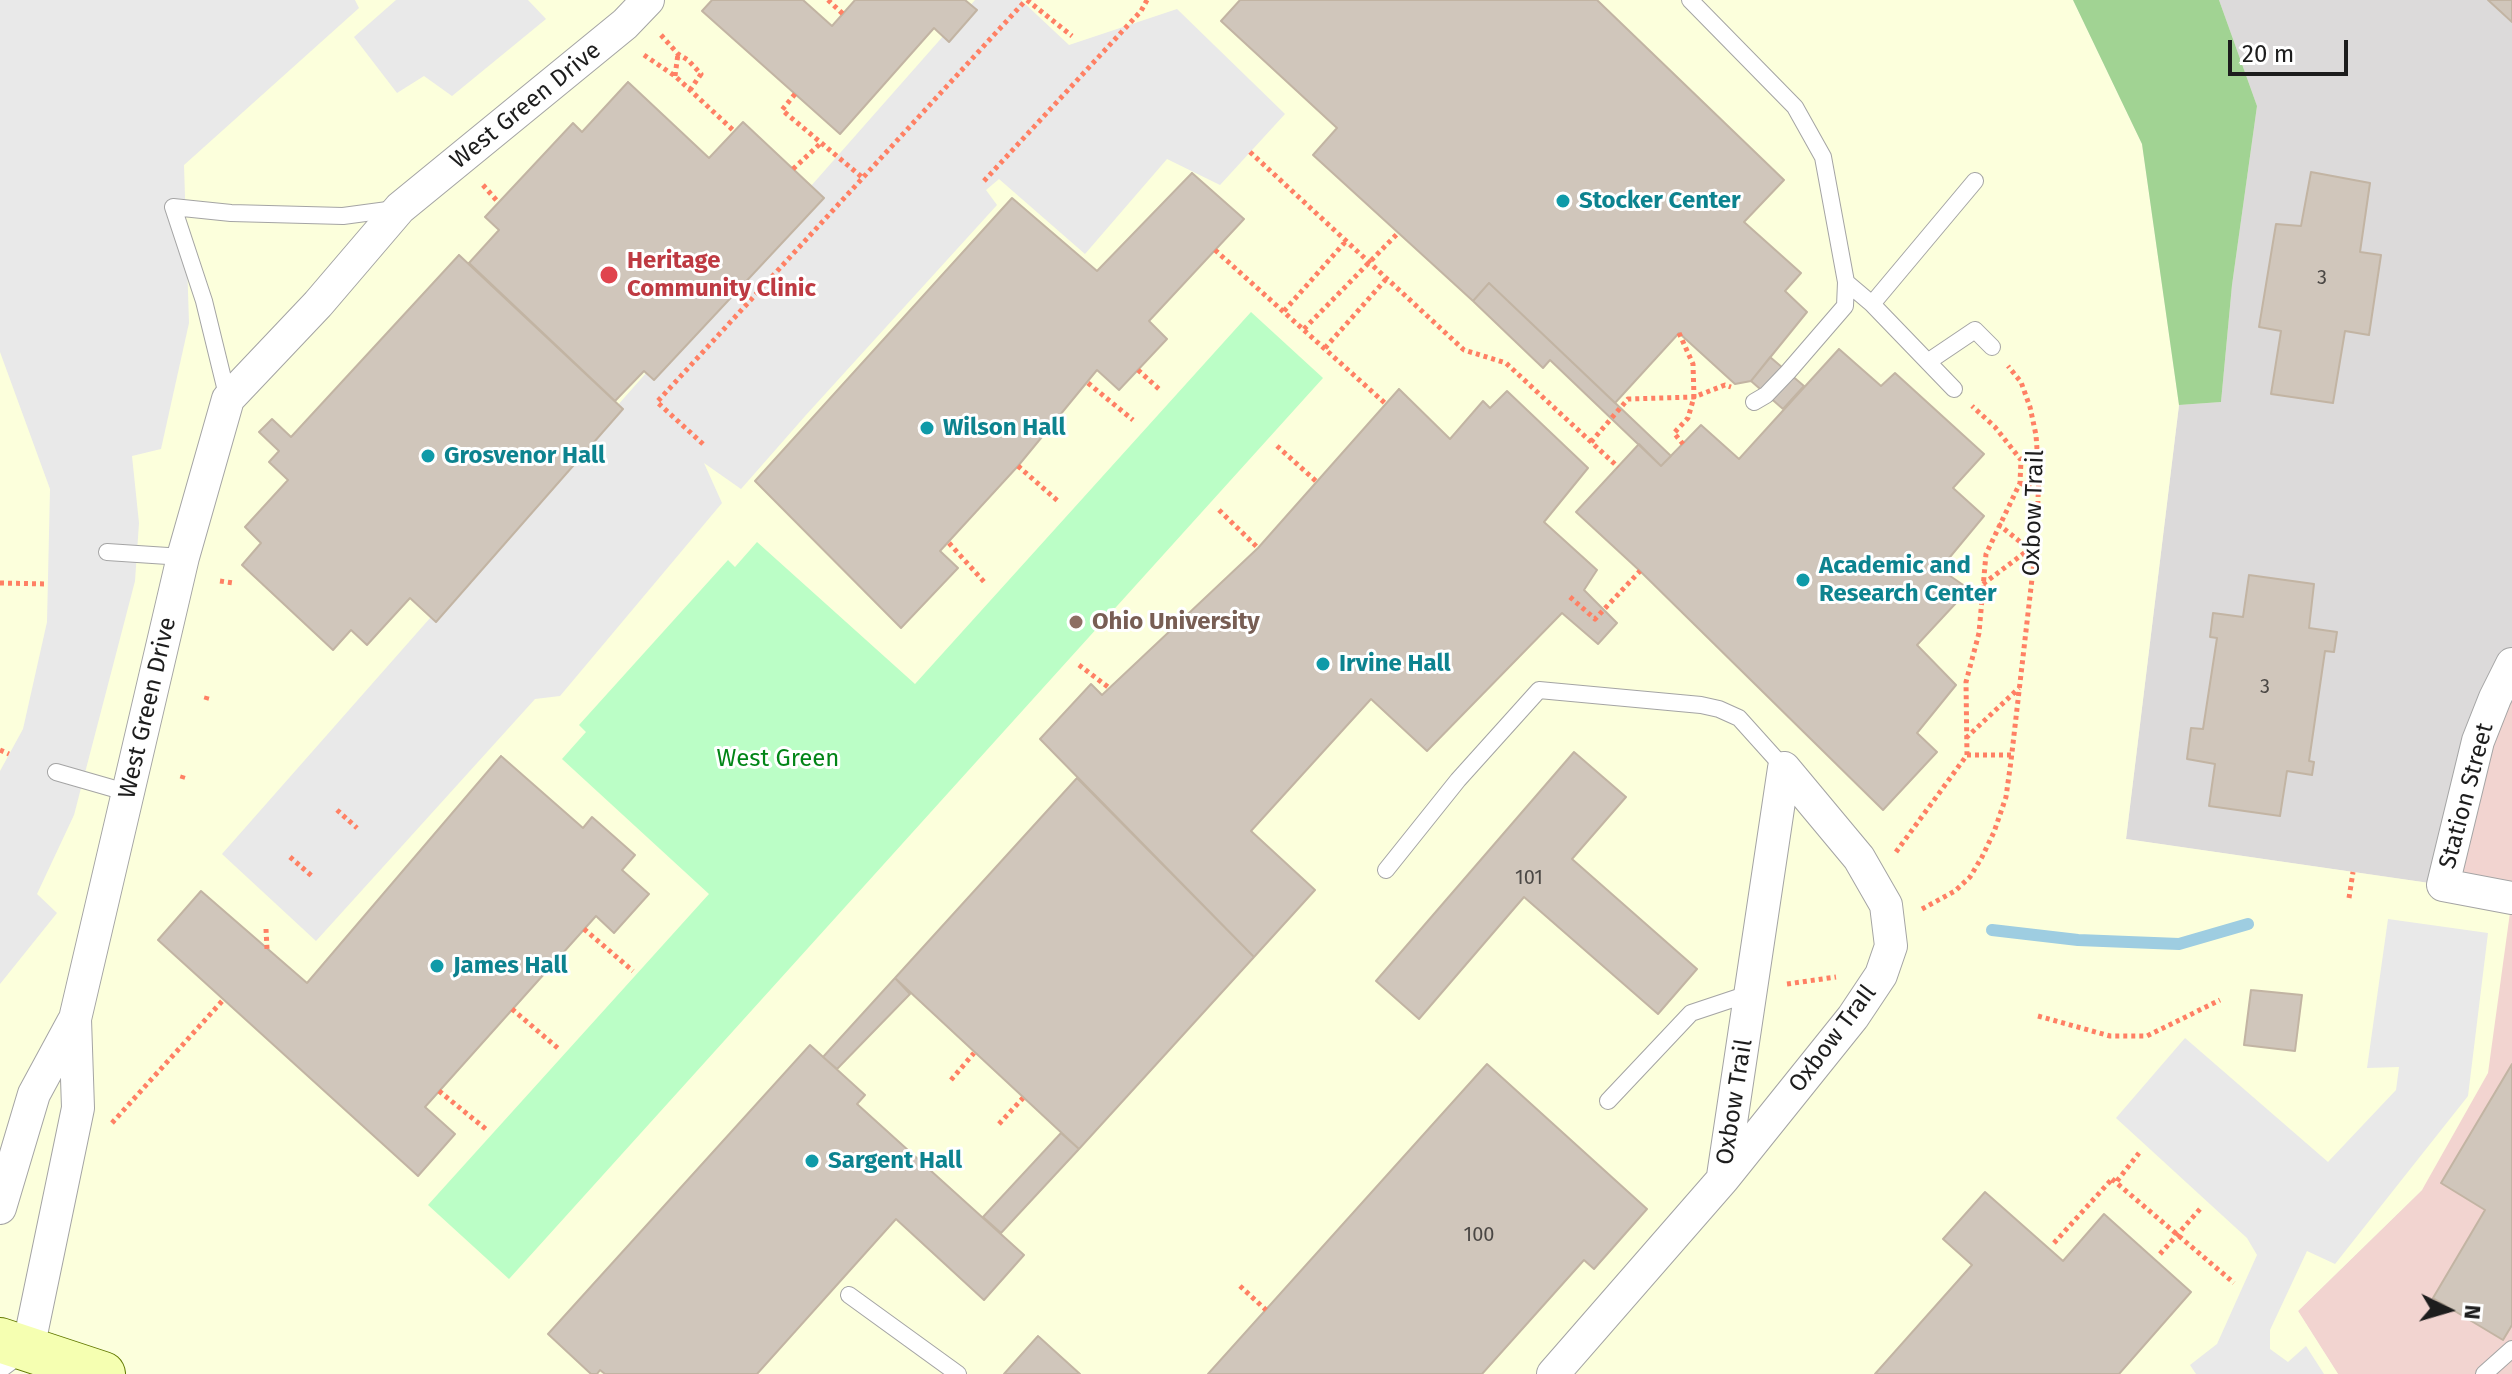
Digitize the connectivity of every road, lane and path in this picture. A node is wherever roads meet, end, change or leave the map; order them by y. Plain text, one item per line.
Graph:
1 (648, 0) edge
2 (1027, 0) edge
3 (1147, 0) edge
4 (1690, 0) edge
5 (830, 1) edge
6 (843, 14) dead end
7 (658, 32) dead end
8 (1072, 36) dead end
9 (640, 52) dead end
10 (678, 54) junction
11 (675, 76) junction
12 (690, 90) junction
13 (795, 94) dead end
14 (734, 131) dead end
15 (821, 143) junction
16 (1250, 152) dead end
17 (793, 169) dead end
18 (863, 178) junction
19 (984, 181) dead end
20 (1975, 181) dead end
21 (482, 184) dead end
22 (498, 202) dead end
23 (400, 208) junction
24 (1398, 233) dead end
25 (1346, 241) junction
26 (1215, 250) dead end
27 (1387, 278) junction
28 (1846, 282) junction
29 (1872, 304) junction
30 (1284, 311) junction
31 (1304, 329) junction
32 (1679, 333) dead end
33 (1992, 347) joint
34 (1325, 348) junction
35 (1929, 361) junction
36 (1138, 370) dead end
37 (1088, 383) dead end
38 (1159, 389) dead end
39 (1954, 389) joint
40 (1694, 397) junction
41 (228, 399) junction
42 (1754, 402) dead end
43 (1387, 405) dead end
44 (1133, 420) dead end
45 (1591, 442) junction
46 (703, 444) dead end
47 (1683, 444) dead end
48 (1277, 446) dead end
49 (1018, 466) dead end
50 (1618, 467) dead end
51 (1317, 482) dead end
52 (2020, 483) junction
53 (2038, 491) junction
54 (1059, 502) dead end
55 (1219, 510) dead end
56 (1998, 524) junction
57 (949, 543) dead end
58 (2036, 544) junction
59 (1258, 548) dead end
60 (2029, 549) junction
61 (107, 552) dead end
62 (183, 557) junction
63 (1640, 571) dead end
64 (220, 581) dead end
65 (0, 583) edge
66 (233, 583) dead end
67 (48, 584) dead end
68 (986, 584) dead end
69 (1983, 584) junction
70 (1570, 597) dead end
71 (2512, 664) edge
72 (1079, 665) dead end
73 (1108, 687) dead end
74 (2020, 687) junction
75 (1966, 738) junction
76 (0, 750) edge
77 (9, 754) dead end
78 (1967, 755) junction
79 (2012, 755) junction
80 (1784, 768) junction
81 (56, 772) dead end
82 (129, 793) junction
83 (337, 810) dead end
84 (357, 828) dead end
85 (1895, 853) dead end
86 (290, 857) dead end
87 (1386, 870) dead end
88 (2353, 872) dead end
89 (313, 877) dead end
90 (2349, 898) dead end
91 (2512, 898) edge
92 (1890, 925) junction
93 (266, 929) dead end
94 (584, 929) dead end
95 (267, 949) dead end
96 (633, 971) dead end
97 (1881, 975) junction
98 (1751, 993) junction
99 (224, 999) dead end
100 (2220, 1000) dead end
101 (512, 1009) dead end
102 (2038, 1016) dead end
103 (75, 1019) junction
104 (560, 1050) dead end
105 (974, 1053) dead end
106 (951, 1080) dead end
107 (439, 1091) dead end
108 (1023, 1098) dead end
109 (1608, 1101) dead end
110 (999, 1124) dead end
111 (111, 1125) dead end
112 (487, 1130) dead end
113 (2139, 1153) dead end
114 (1723, 1179) junction
115 (2117, 1181) junction
116 (0, 1208) edge
117 (2201, 1208) dead end
118 (2177, 1234) junction
119 (2054, 1243) dead end
120 (2160, 1254) dead end
121 (2234, 1283) dead end
122 (1240, 1286) dead end
123 (849, 1295) dead end
124 (1266, 1310) dead end
125 (2512, 1349) edge
126 (9, 1353) edge
127 (103, 1374) edge
128 (958, 1374) edge
129 (1553, 1374) edge
130 (2484, 1374) edge

1 - 23 street, West Green Drive
2 - 8 path
2 - 18 path
3 - 19 path
4 - 28 lane
5 - 6 path
7 - 10 path
9 - 11 path
10 - 11 path
10 - 12 path
11 - 12 path
12 - 14 path
13 - 15 path
15 - 17 path
15 - 18 path
16 - 25 path
18 - 46 path
20 - 29 lane
21 - 22 path
23 - 41 street, West Green Drive
23 - 41 lane, West Green Drive
24 - 31 path, bridge
25 - 27 path
25 - 30 path
26 - 30 path
27 - 34 path
27 - 45 path
28 - 29 lane
28 - 42 lane
29 - 35 lane
30 - 31 path
31 - 34 path
32 - 40 path
33 - 35 lane
33 - 53 path, Oxbow Trail
34 - 43 path
35 - 39 lane
36 - 38 path
37 - 44 path
39 - 52 path
40 - 45 path
40 - 47 path
41 - 62 street, West Green Drive
45 - 50 path
48 - 51 path
49 - 54 path
52 - 53 path
52 - 56 path
53 - 58 path, Oxbow Trail
55 - 59 path
56 - 60 path
56 - 69 path
57 - 68 path
58 - 60 path
58 - 74 path, Oxbow Trail
60 - 69 path
61 - 62 lane
62 - 82 street, West Green Drive
63 - 70 path
64 - 66 path
65 - 67 path
69 - 75 path
71 - 91 street, Station Street
72 - 73 path
74 - 75 path
74 - 79 path, Oxbow Trail
75 - 78 path
76 - 77 path
78 - 79 path
78 - 85 path
79 - 92 path, Oxbow Trail
80 - 87 lane
80 - 92 street, Oxbow TraIl
80 - 98 street, Oxbow Trail
81 - 82 lane
82 - 103 street, West Green Drive
83 - 84 path
86 - 89 path
88 - 90 path
92 - 97 street, Oxbow TraIl
93 - 95 path
94 - 96 path
97 - 98 path
97 - 114 street, Oxbow TraIl
98 - 109 lane
98 - 114 street, Oxbow Trail
99 - 111 path
100 - 102 path
101 - 104 path
103 - 116 street, West Green Drive
103 - 126 street, West Green Drive
105 - 106 path
107 - 112 path
108 - 110 path
113 - 115 path
114 - 129 street, Oxbow Trail
115 - 118 path
115 - 119 path
117 - 118 path
118 - 120 path
118 - 121 path
122 - 124 path
123 - 128 lane
125 - 130 lane
126 - 127 main road

